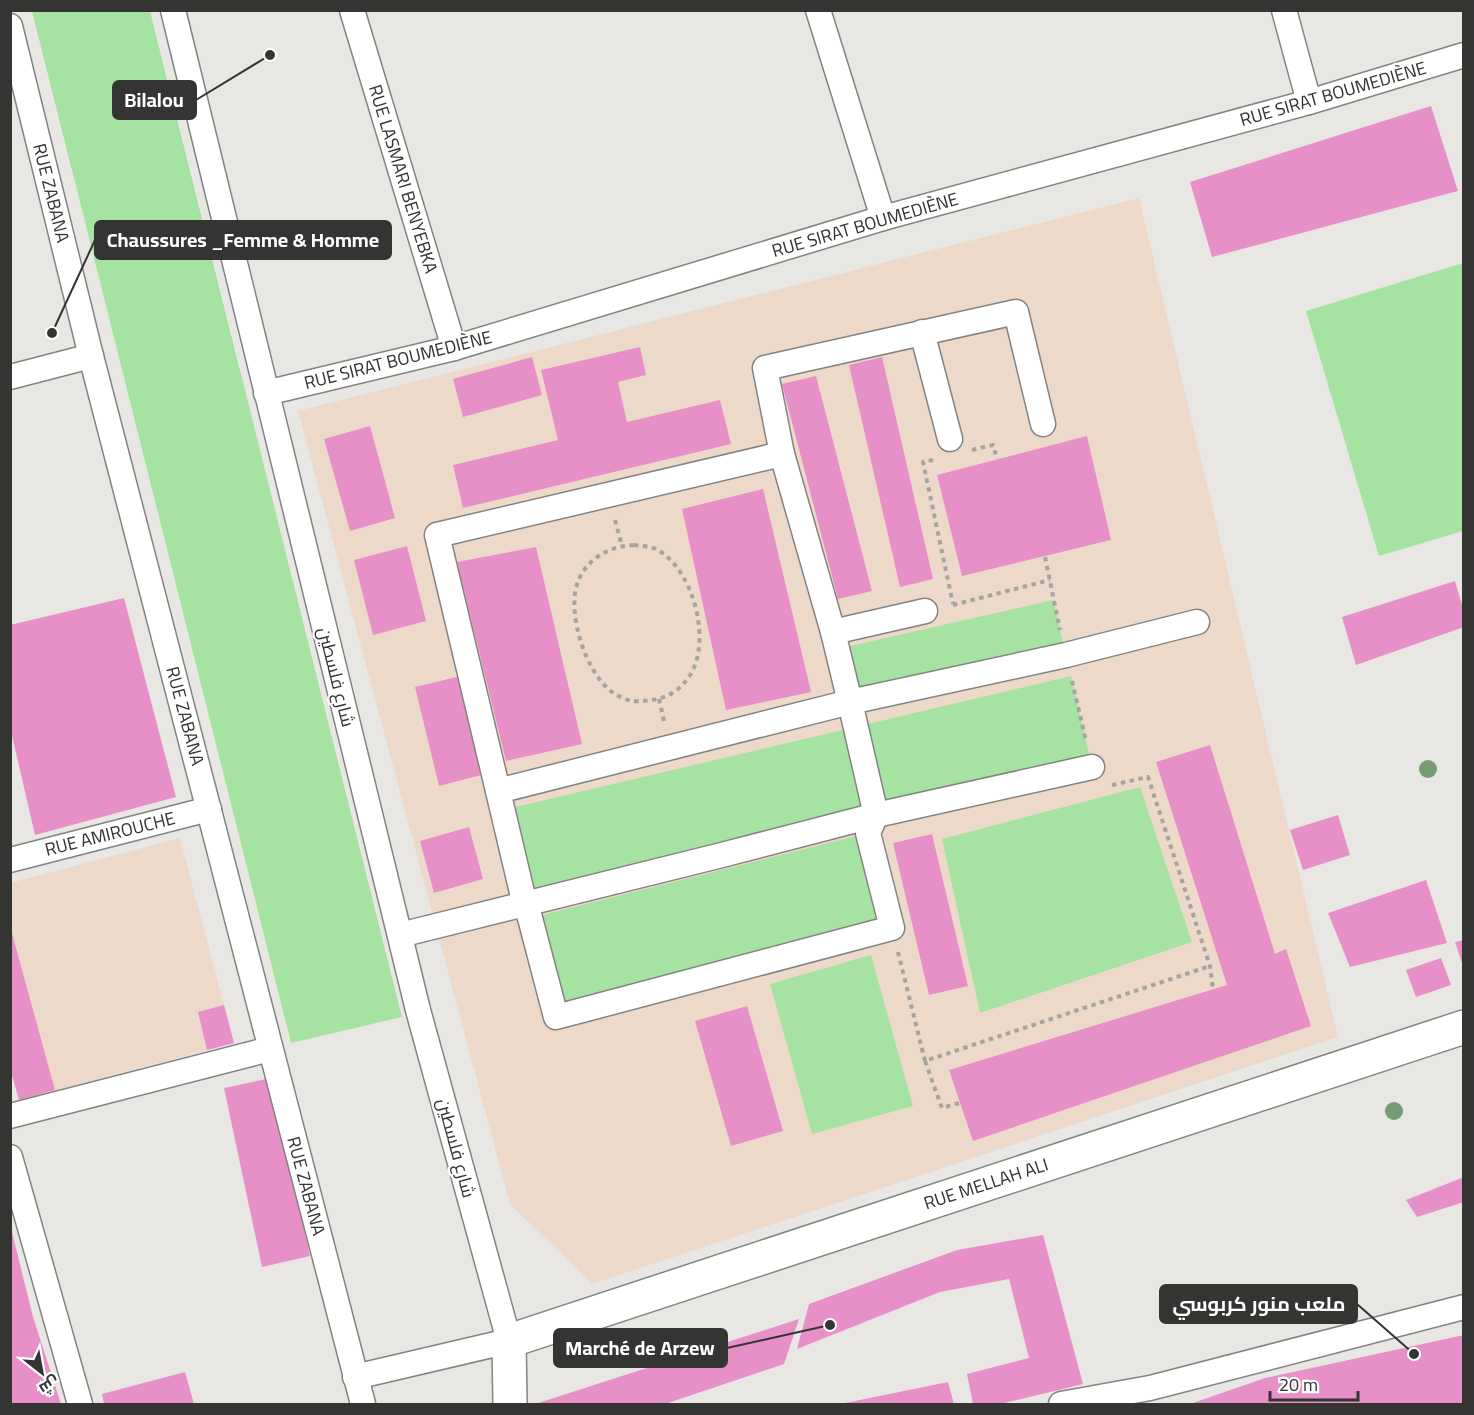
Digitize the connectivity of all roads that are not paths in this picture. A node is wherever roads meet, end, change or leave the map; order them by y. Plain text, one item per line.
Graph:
1 (173, 10) edge
2 (352, 10) edge
3 (818, 10) edge
4 (1284, 10) edge
5 (10, 26) edge
6 (1464, 55) edge
7 (1309, 102) junction
8 (883, 219) junction
9 (922, 332) junction
10 (454, 348) junction
11 (91, 356) junction
12 (10, 376) edge
13 (266, 393) junction
14 (1043, 424) dead end
15 (960, 445) road end
16 (782, 454) junction
17 (925, 611) road end
18 (1197, 622) dead end
19 (832, 632) junction
20 (850, 702) junction
21 (1092, 767) road end
22 (498, 791) junction
23 (209, 809) junction
24 (876, 815) junction
25 (10, 860) edge
26 (525, 906) junction
27 (400, 935) junction
28 (1464, 1027) edge
29 (270, 1049) junction
30 (10, 1116) edge
31 (10, 1157) edge
32 (1464, 1306) edge
33 (509, 1341) junction
34 (355, 1377) junction
35 (1151, 1396) edge
36 (80, 1404) edge
37 (363, 1404) edge
38 (510, 1404) edge
39 (1061, 1404) edge

1 - 13 street, شارع فلسطين
2 - 10 street, RUE LASMARI BENYEBKA
3 - 8 street
4 - 7 street
5 - 11 street, RUE ZABANA
6 - 7 street, RUE SIRAT BOUMEDIÈNE
7 - 8 street, RUE SIRAT BOUMEDIÈNE
8 - 10 street, RUE SIRAT BOUMEDIÈNE
9 - 14 street
9 - 15 street
9 - 16 street
10 - 13 street, RUE SIRAT BOUMEDIÈNE
11 - 12 street
11 - 23 street, RUE ZABANA
13 - 27 street, شارع فلسطين
16 - 19 street
16 - 22 street
17 - 19 street
18 - 20 street
19 - 20 street
20 - 22 street
20 - 24 street
21 - 24 street
22 - 26 street
23 - 25 street, RUE AMIROUCHE
23 - 29 street, RUE ZABANA
24 - 26 street
24 - 26 street
26 - 27 street
27 - 33 street, شارع فلسطين
28 - 33 main road, RUE MELLAH ALI
29 - 30 street
29 - 34 street, RUE ZABANA
31 - 36 street
32 - 35 street
33 - 34 street
33 - 38 main road
34 - 37 street, RUE ZABANA
35 - 39 street

